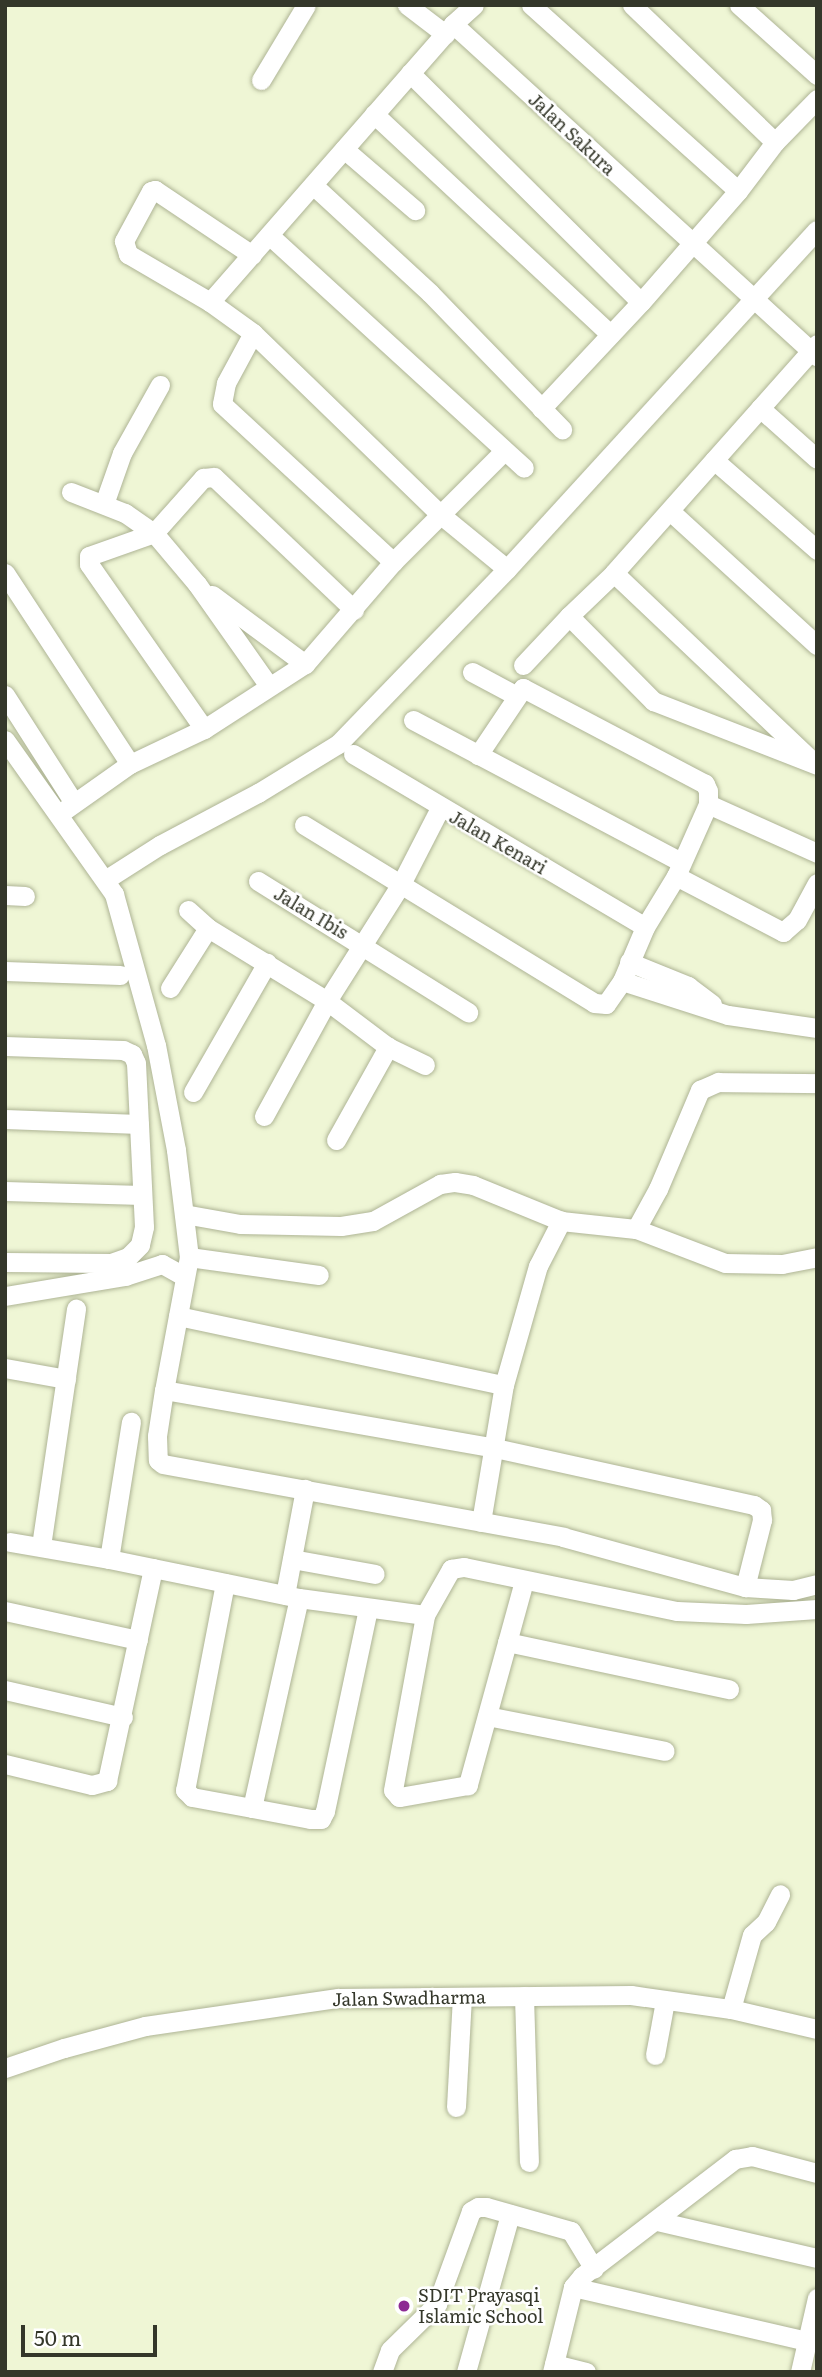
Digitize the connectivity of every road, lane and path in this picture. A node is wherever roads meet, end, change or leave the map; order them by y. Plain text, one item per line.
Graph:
1 (306, 5) edge
2 (407, 5) edge
3 (474, 5) edge
4 (531, 5) edge
5 (632, 5) edge
6 (739, 5) edge
7 (449, 29) junction
8 (410, 73) junction
9 (817, 75) edge
10 (261, 80) dead end
11 (817, 99) edge
12 (374, 114) junction
13 (775, 142) junction
14 (344, 149) junction
15 (313, 185) junction
16 (738, 191) junction
17 (415, 210) dead end
18 (817, 230) edge
19 (269, 235) junction
20 (692, 244) junction
21 (252, 255) junction
22 (752, 300) junction
23 (210, 302) junction
24 (641, 302) junction
25 (253, 334) junction
26 (610, 334) junction
27 (815, 350) edge
28 (160, 385) dead end
29 (760, 408) junction
30 (541, 409) junction
31 (562, 429) dead end
32 (505, 450) junction
33 (817, 459) edge
34 (714, 460) junction
35 (524, 468) dead end
36 (71, 492) dead end
37 (104, 504) junction
38 (670, 511) junction
39 (441, 515) junction
40 (153, 533) junction
41 (817, 550) edge
42 (393, 562) junction
43 (507, 569) junction
44 (5, 573) edge
45 (614, 573) junction
46 (197, 583) junction
47 (354, 610) junction
48 (569, 616) junction
49 (817, 645) edge
50 (305, 664) junction
51 (523, 665) dead end
52 (472, 672) dead end
53 (268, 686) junction
54 (5, 695) edge
55 (515, 695) junction
56 (413, 720) dead end
57 (204, 729) junction
58 (5, 740) edge
59 (353, 754) dead end
60 (478, 755) junction
61 (130, 764) junction
62 (708, 804) junction
63 (66, 808) junction
64 (440, 808) junction
65 (304, 825) dead end
66 (817, 853) edge
67 (679, 869) junction
68 (105, 880) junction
69 (258, 881) dead end
70 (817, 883) edge
71 (401, 884) junction
72 (188, 910) dead end
73 (645, 927) junction
74 (208, 928) junction
75 (363, 945) junction
76 (629, 962) junction
77 (267, 963) junction
78 (5, 971) edge
79 (120, 975) dead end
80 (622, 981) junction
81 (170, 988) dead end
82 (327, 1001) junction
83 (468, 1012) dead end
84 (728, 1015) junction
85 (817, 1028) edge
86 (5, 1046) edge
87 (388, 1047) junction
88 (425, 1065) dead end
89 (817, 1083) edge
90 (193, 1092) dead end
91 (264, 1116) dead end
92 (5, 1119) edge
93 (139, 1124) junction
94 (336, 1140) dead end
95 (5, 1191) edge
96 (142, 1195) junction
97 (184, 1214) junction
98 (561, 1221) junction
99 (636, 1230) junction
100 (817, 1257) edge
101 (5, 1262) edge
102 (187, 1267) junction
103 (319, 1275) dead end
104 (5, 1296) edge
105 (76, 1309) dead end
106 (178, 1316) junction
107 (5, 1368) edge
108 (66, 1379) junction
109 (504, 1385) junction
110 (164, 1390) junction
111 (131, 1422) dead end
112 (495, 1448) junction
113 (305, 1489) junction
114 (481, 1522) junction
115 (10, 1542) dead end
116 (41, 1546) junction
117 (109, 1559) junction
118 (292, 1559) junction
119 (153, 1568) junction
120 (375, 1574) dead end
121 (524, 1581) junction
122 (225, 1583) junction
123 (817, 1584) edge
124 (745, 1587) junction
125 (292, 1596) junction
126 (368, 1609) junction
127 (817, 1609) edge
128 (5, 1611) edge
129 (425, 1615) junction
130 (138, 1640) junction
131 (507, 1642) junction
132 (729, 1689) dead end
133 (5, 1690) edge
134 (487, 1716) junction
135 (122, 1717) junction
136 (665, 1751) dead end
137 (5, 1764) edge
138 (252, 1808) junction
139 (780, 1894) dead end
140 (524, 1996) junction
141 (462, 1997) junction
142 (666, 2001) junction
143 (730, 2009) junction
144 (817, 2029) edge
145 (655, 2055) dead end
146 (5, 2068) edge
147 (456, 2107) dead end
148 (529, 2162) dead end
149 (817, 2173) edge
150 (510, 2214) junction
151 (657, 2221) junction
152 (817, 2258) edge
153 (594, 2269) junction
154 (573, 2287) junction
155 (817, 2298) edge
156 (807, 2341) junction
157 (553, 2368) edge
158 (382, 2372) edge
159 (466, 2372) edge
160 (586, 2372) edge
161 (800, 2372) edge

1 - 10 street
2 - 7 street, Jalan Sakura
3 - 7 street
4 - 16 street
5 - 13 street
6 - 9 street
7 - 8 street
7 - 20 street, Jalan Sakura
8 - 12 street
8 - 24 street
11 - 13 street
12 - 14 street
12 - 26 street
13 - 16 street
14 - 15 street
14 - 17 street
15 - 19 street
15 - 30 street
16 - 20 street
18 - 22 street
19 - 21 street
19 - 32 street
20 - 22 street, Jalan Sakura
20 - 24 street
21 - 23 street
21 - 23 street
22 - 27 street, Jalan Sakura
22 - 43 street
23 - 25 street
24 - 26 street
25 - 39 street
25 - 42 street
26 - 30 street
27 - 29 street
28 - 37 street
29 - 33 street
29 - 34 street
30 - 31 street
32 - 35 street
32 - 39 street
34 - 38 street
34 - 41 street
36 - 37 street
37 - 40 street
38 - 45 street
38 - 49 street
39 - 42 street
39 - 43 street
40 - 46 street
40 - 47 street
40 - 57 street
42 - 47 street
43 - 68 street
44 - 61 street
45 - 48 street
45 - 48 street
46 - 50 street
46 - 53 street
47 - 50 street
48 - 51 street
50 - 53 street
52 - 55 street
53 - 57 street
54 - 63 street
55 - 60 street
55 - 62 street
56 - 60 street
57 - 61 street
58 - 63 street
59 - 64 street, Jalan Kenari
60 - 67 street
61 - 63 street
62 - 66 street
62 - 67 street
63 - 68 street
64 - 71 street
64 - 73 street, Jalan Kenari
65 - 71 street
67 - 70 street
67 - 73 street
68 - 97 street
69 - 75 street, Jalan Ibis
71 - 75 street
71 - 80 street
72 - 74 street
73 - 76 street
74 - 77 street
74 - 81 street
75 - 82 street
75 - 83 street, Jalan Ibis
76 - 80 street
76 - 84 street
77 - 82 street
77 - 90 street
78 - 79 street
80 - 84 street
82 - 87 street
82 - 91 street
84 - 85 street
86 - 93 street
87 - 88 street
87 - 94 street
89 - 99 street
92 - 93 street
93 - 96 street
95 - 96 street
96 - 101 street
97 - 98 street
97 - 102 street
98 - 99 street
98 - 109 street
99 - 100 street
102 - 103 street
102 - 104 street
102 - 106 street
105 - 108 street
106 - 109 street
106 - 110 street
107 - 108 street
108 - 116 street
109 - 112 street
110 - 112 street
110 - 113 street
111 - 117 street
112 - 114 street
112 - 124 street
113 - 114 street
113 - 118 street
114 - 124 street
115 - 116 street
116 - 117 street
117 - 119 street
118 - 120 street
118 - 125 street
119 - 122 street
119 - 130 street
121 - 127 street
121 - 129 street
121 - 131 street
122 - 125 street
122 - 138 street
123 - 124 street
125 - 126 street
125 - 138 street
126 - 129 street
126 - 138 street
128 - 130 street
129 - 134 street
130 - 135 street
131 - 132 street
131 - 134 street
133 - 135 street
134 - 136 street
135 - 137 street
139 - 143 street
140 - 141 street, Jalan Swadharma
140 - 142 street, Jalan Swadharma
140 - 148 street
141 - 146 street, Jalan Swadharma
141 - 147 street
142 - 143 street, Jalan Swadharma
142 - 145 street
143 - 144 street, Jalan Swadharma
149 - 151 street
150 - 153 street
150 - 158 street
150 - 159 street
151 - 152 street
151 - 153 street
153 - 154 street
154 - 156 street
154 - 157 street
155 - 156 street
156 - 161 street
157 - 160 street

